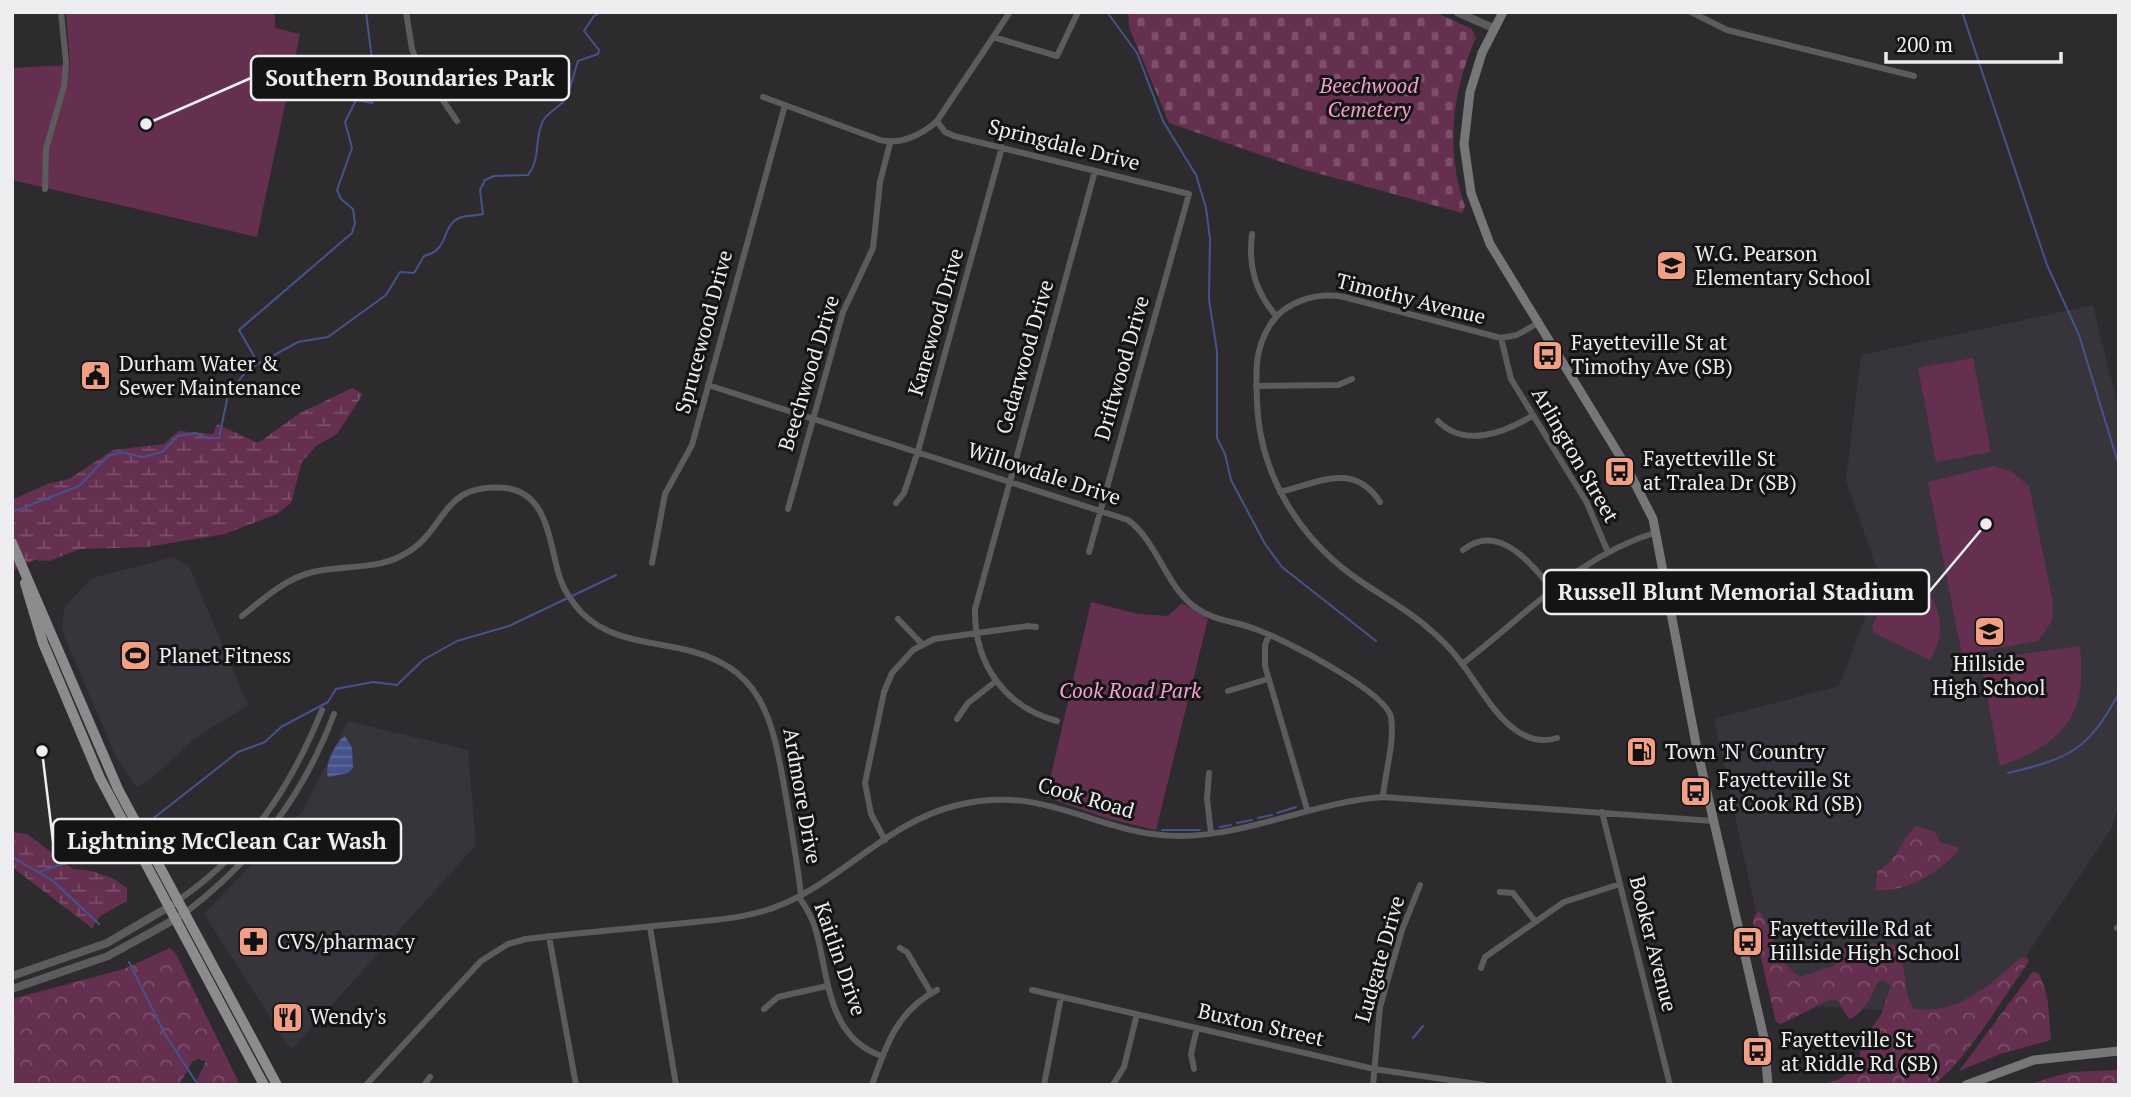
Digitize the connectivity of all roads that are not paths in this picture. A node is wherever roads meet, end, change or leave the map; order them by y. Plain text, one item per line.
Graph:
1 (61, 12) edge
2 (406, 12) edge
3 (1010, 12) edge
4 (1078, 12) edge
5 (1457, 12) edge
6 (1503, 12) edge
7 (1692, 12) edge
8 (1493, 28) junction
9 (993, 37) junction
10 (1914, 76) dead end
11 (763, 97) dead end
12 (785, 105) junction
13 (457, 121) dead end
14 (937, 121) junction
15 (890, 142) junction
16 (1002, 147) junction
17 (1095, 171) junction
18 (45, 189) dead end
19 (1189, 194) joint
20 (1252, 234) dead end
21 (1276, 316) junction
22 (1538, 323) junction
23 (1501, 338) junction
24 (1352, 379) dead end
25 (708, 385) junction
26 (1256, 386) junction
27 (1532, 416) junction
28 (813, 419) junction
29 (1438, 421) dead end
30 (917, 452) junction
31 (1009, 482) junction
32 (1280, 492) junction
33 (1380, 502) dead end
34 (896, 503) dead end
35 (788, 509) dead end
36 (1100, 511) junction
37 (1657, 532) junction
38 (12, 543) edge
39 (1463, 550) dead end
40 (1607, 550) junction
41 (1089, 552) dead end
42 (652, 563) dead end
43 (22, 568) junction
44 (1553, 590) junction
45 (242, 616) dead end
46 (898, 619) dead end
47 (1036, 627) dead end
48 (976, 633) junction
49 (1269, 635) junction
50 (922, 644) junction
51 (1462, 664) junction
52 (1268, 680) junction
53 (996, 681) junction
54 (1228, 691) dead end
55 (323, 710) dead end
56 (334, 714) dead end
57 (957, 719) dead end
58 (1057, 722) dead end
59 (1558, 737) dead end
60 (1209, 773) dead end
61 (1383, 797) junction
62 (1307, 809) junction
63 (1602, 813) junction
64 (1713, 821) junction
65 (1210, 833) junction
66 (885, 839) junction
67 (1620, 884) junction
68 (1420, 885) dead end
69 (1500, 892) dead end
70 (800, 896) junction
71 (177, 901) junction
72 (168, 908) junction
73 (185, 913) junction
74 (174, 920) junction
75 (1535, 921) junction
76 (650, 927) junction
77 (550, 936) junction
78 (900, 948) dead end
79 (1481, 968) dead end
80 (12, 976) edge
81 (827, 986) junction
82 (12, 989) edge
83 (1032, 990) dead end
84 (1061, 996) junction
85 (764, 1009) dead end
86 (1137, 1014) junction
87 (1197, 1028) junction
88 (2119, 1051) edge
89 (882, 1056) junction
90 (1194, 1069) dead end
91 (1374, 1069) junction
92 (430, 1077) dead end
93 (1114, 1083) dead end
94 (1471, 1084) edge
95 (264, 1085) edge
96 (277, 1085) edge
97 (366, 1085) edge
98 (424, 1085) edge
99 (576, 1085) edge
100 (676, 1085) edge
101 (872, 1085) edge
102 (1044, 1085) edge
103 (1373, 1085) edge
104 (1483, 1085) edge
105 (1670, 1085) edge
106 (1768, 1085) edge
107 (1966, 1085) edge

1 - 18 street
2 - 13 street
3 - 9 street
4 - 9 street
5 - 8 street
6 - 8 main road
7 - 10 street
8 - 22 main road
9 - 14 street
11 - 12 street
12 - 15 street
12 - 25 street, Sprucewood Drive
14 - 15 street
14 - 16 street, Springdale Drive
15 - 28 street, Beechwood Drive
16 - 17 street, Springdale Drive
16 - 30 street, Kanewood Drive
17 - 19 street, Springdale Drive
17 - 31 street, Cedarwood Drive
19 - 36 street, Driftwood Drive
20 - 21 street
21 - 23 street, Timothy Avenue
21 - 26 street
22 - 23 street, Timothy Avenue
22 - 37 main road
23 - 27 street, Arlington Street
24 - 26 street
25 - 28 street, Willowdale Drive
25 - 42 street, Sprucewood Drive
26 - 32 street
27 - 29 street
27 - 40 street, Arlington Street
28 - 30 street, Willowdale Drive
28 - 35 street, Beechwood Drive
30 - 31 street, Willowdale Drive
30 - 34 street, Kanewood Drive
31 - 36 street, Willowdale Drive
31 - 48 street, Cedarwood Drive
32 - 33 street
32 - 51 street
36 - 41 street, Driftwood Drive
36 - 49 street, Willowdale Drive
37 - 40 street
37 - 64 main road
38 - 43 main road
39 - 44 street
40 - 44 street
43 - 71 main road
43 - 72 main road
44 - 51 street
45 - 70 street, Ardmore Drive
46 - 50 street
47 - 48 street
48 - 50 street
48 - 53 street, Cedarwood Drive
49 - 52 street
49 - 61 street, Willowdale Drive
50 - 66 street
51 - 59 street
52 - 54 street
52 - 62 street
53 - 57 street
53 - 58 street, Cedarwood Drive
55 - 71 street
56 - 73 street
60 - 65 street
61 - 62 street, Cook Road
61 - 63 street, Cook Road
62 - 65 street, Cook Road
63 - 64 street, Cook Road
63 - 67 street, Booker Avenue
64 - 106 main road
65 - 66 street, Cook Road
66 - 70 street, Cook Road
67 - 75 street
67 - 105 street, Booker Avenue
68 - 91 street, Ludgate Drive
69 - 75 street
70 - 76 street, Cook Road
70 - 81 street, Kaitlin Drive
71 - 72 street
71 - 73 main road
72 - 74 main road
72 - 80 street
73 - 74 street
73 - 96 main road
74 - 82 street
74 - 95 main road
75 - 79 street
76 - 77 street, Cook Road
76 - 100 street
77 - 97 street, Cook Road
77 - 99 street
78 - 89 street
81 - 85 street
81 - 89 street, Kaitlin Drive
83 - 84 street, Buxton Street
84 - 86 street, Buxton Street
84 - 102 street
86 - 87 street, Buxton Street
86 - 93 street
87 - 90 street
87 - 91 street, Buxton Street
88 - 107 main road
89 - 101 street
91 - 94 street, Buxton Street
91 - 103 street, Ludgate Drive
92 - 98 street
94 - 104 street, Buxton Street

